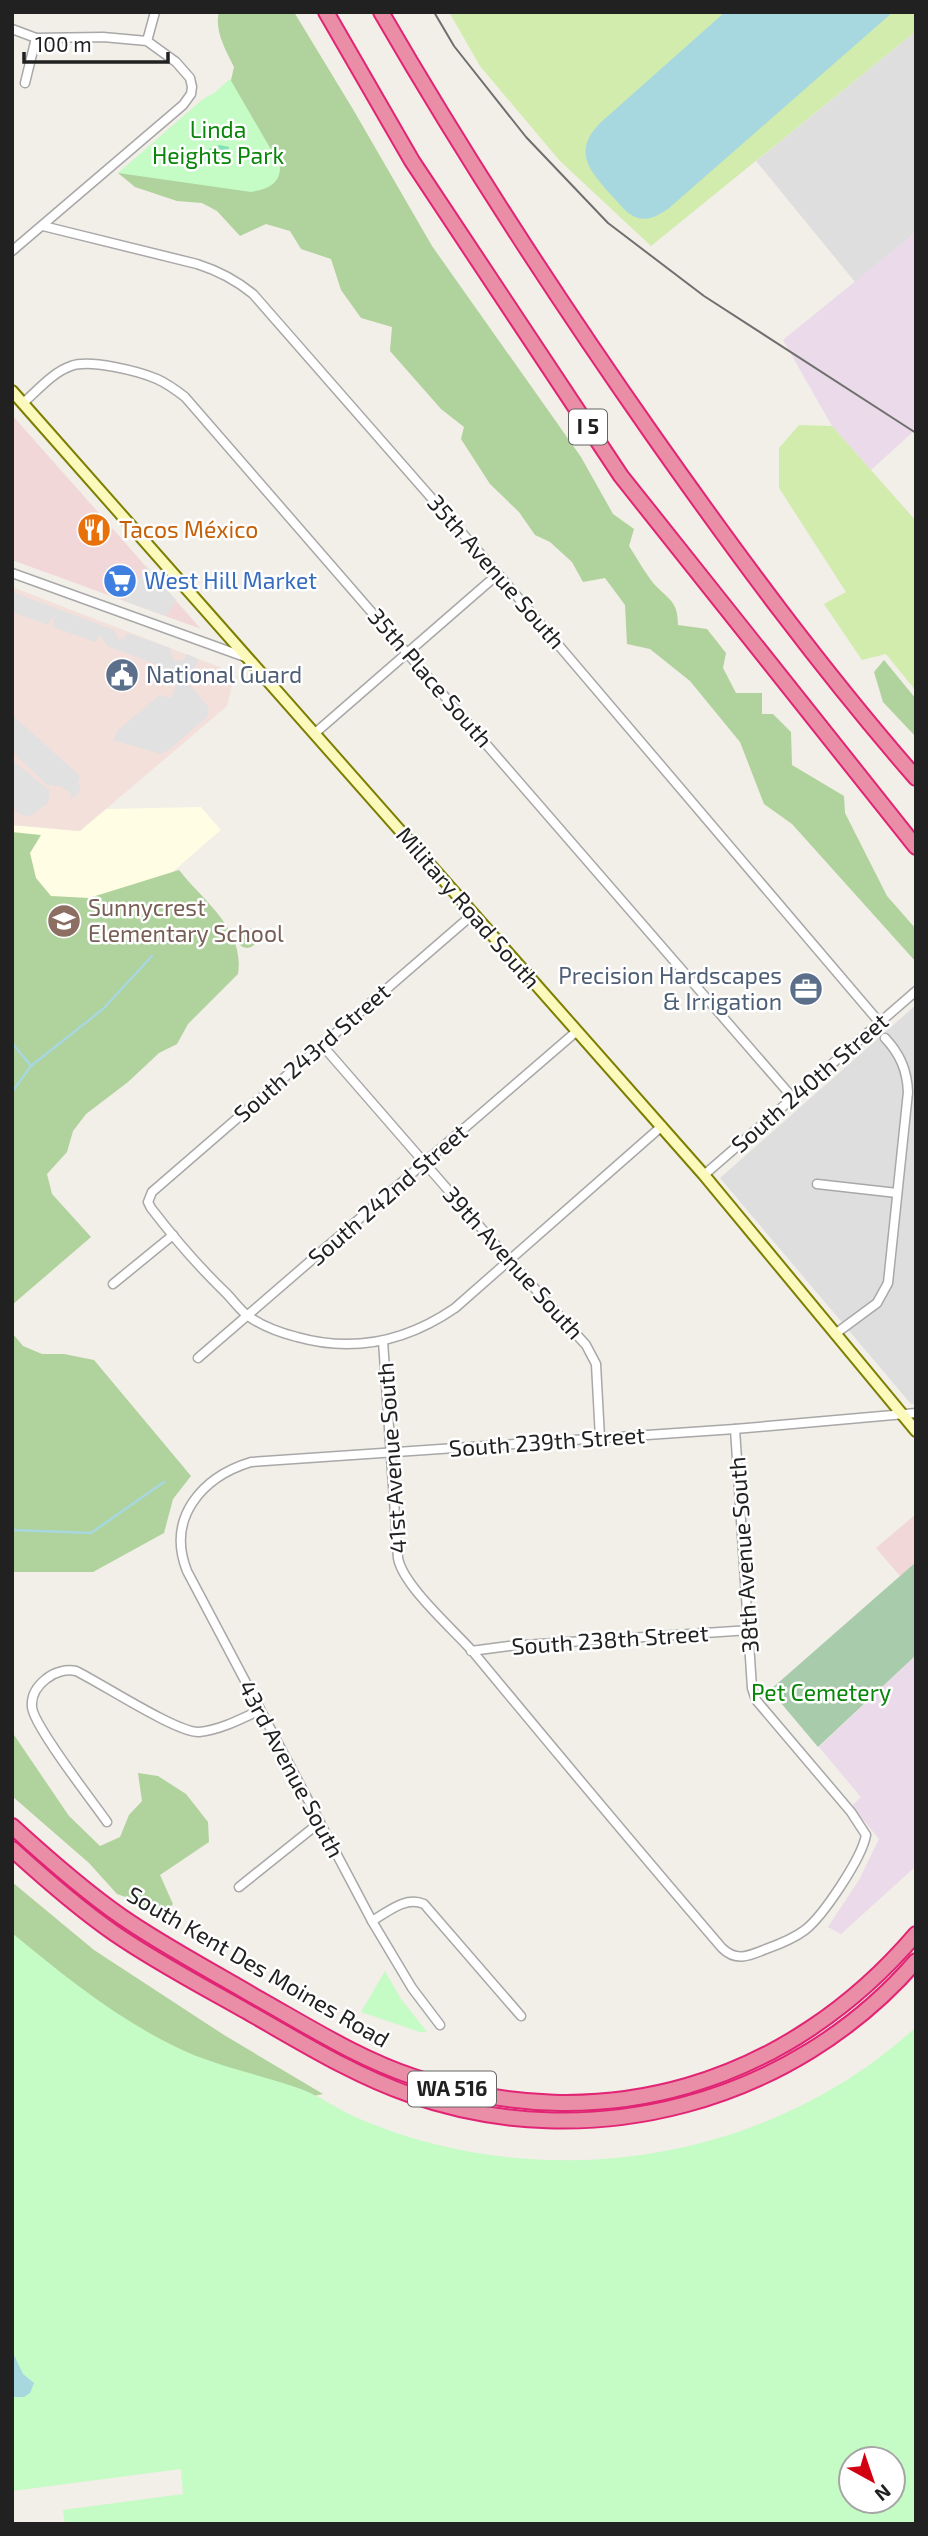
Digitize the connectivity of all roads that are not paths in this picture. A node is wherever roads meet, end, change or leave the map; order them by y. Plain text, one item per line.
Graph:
1 (155, 12) edge
2 (326, 12) edge
3 (381, 12) edge
4 (12, 29) edge
5 (36, 38) junction
6 (146, 41) junction
7 (26, 83) dead end
8 (43, 226) junction
9 (12, 251) edge
10 (12, 391) edge
11 (23, 403) junction
12 (12, 573) edge
13 (498, 574) junction
14 (408, 652) junction
15 (245, 657) junction
16 (314, 734) junction
17 (916, 778) edge
18 (890, 812) junction
19 (916, 840) edge
20 (916, 846) edge
21 (472, 915) junction
22 (916, 991) edge
23 (880, 1023) junction
24 (577, 1031) junction
25 (885, 1038) dead end
26 (322, 1045) junction
27 (793, 1098) junction
28 (662, 1126) junction
29 (425, 1164) junction
30 (704, 1175) junction
31 (817, 1184) dead end
32 (152, 1192) joint
33 (897, 1193) junction
34 (173, 1235) junction
35 (509, 1260) junction
36 (113, 1284) dead end
37 (248, 1316) junction
38 (835, 1335) junction
39 (383, 1341) junction
40 (198, 1358) dead end
41 (916, 1413) edge
42 (902, 1415) junction
43 (735, 1429) junction
44 (916, 1431) edge
45 (600, 1438) junction
46 (391, 1454) junction
47 (192, 1502) joint
48 (750, 1630) junction
49 (471, 1650) junction
50 (260, 1710) junction
51 (107, 1822) dead end
52 (319, 1823) junction
53 (12, 1826) edge
54 (12, 1849) edge
55 (239, 1887) dead end
56 (372, 1921) junction
57 (916, 1934) edge
58 (741, 1958) joint
59 (916, 1961) edge
60 (521, 2016) dead end
61 (440, 2025) dead end

1 - 6 street
2 - 18 highway, I 5
3 - 17 highway, I 5
4 - 5 street
5 - 6 street
5 - 7 street
6 - 8 street
8 - 9 street
8 - 13 street, 35th Avenue South
10 - 11 main road, Military Road South
11 - 14 street, 35th Place South
11 - 15 main road, Military Road South
12 - 15 street
13 - 14 street
13 - 23 street, 35th Avenue South
14 - 16 street
14 - 27 street, 35th Place South
15 - 16 main road, Military Road South
16 - 21 main road, Military Road South
18 - 19 highway, I 5
18 - 20 highway
21 - 24 main road, Military Road South
21 - 26 street, South 243rd Street
22 - 23 street, South 240th Street
23 - 27 street, South 240th Street
24 - 28 main road, Military Road South
24 - 29 street, South 242nd Street
25 - 33 street
26 - 29 street, 39th Avenue South
26 - 32 street, South 243rd Street
27 - 30 street, South 240th Street
28 - 30 main road, Military Road South
28 - 35 street
29 - 35 street, 39th Avenue South
29 - 37 street, South 242nd Street
30 - 38 main road, Military Road South
31 - 33 street
32 - 34 street, 41st Avenue South
33 - 38 street
34 - 36 street
34 - 37 street, 41st Avenue South
35 - 39 street
35 - 45 street, 39th Avenue South
37 - 39 street, 41st Avenue South
37 - 40 street, South 242nd Street
38 - 42 main road, Military Road South
39 - 46 street, 41st Avenue South
41 - 42 street, South 239th Street
42 - 43 street, South 239th Street
42 - 44 main road, Military Road South
43 - 45 street, South 239th Street
43 - 48 street, 38th Avenue South
45 - 46 street, South 239th Street
46 - 47 street, South 239th Street
46 - 49 street, 41st Avenue South
47 - 50 street, 43rd Avenue South
48 - 49 street, South 238th Street
48 - 58 street, 38th Avenue South
49 - 58 street, 41st Avenue South
50 - 51 street
50 - 52 street, 43rd Avenue South
52 - 55 street
52 - 56 street, 43rd Avenue South
53 - 57 highway, South Kent Des Moines Road / WA 516
54 - 59 highway, South Kent Des Moines Road / WA 516
56 - 60 street
56 - 61 street, 43rd Avenue South

